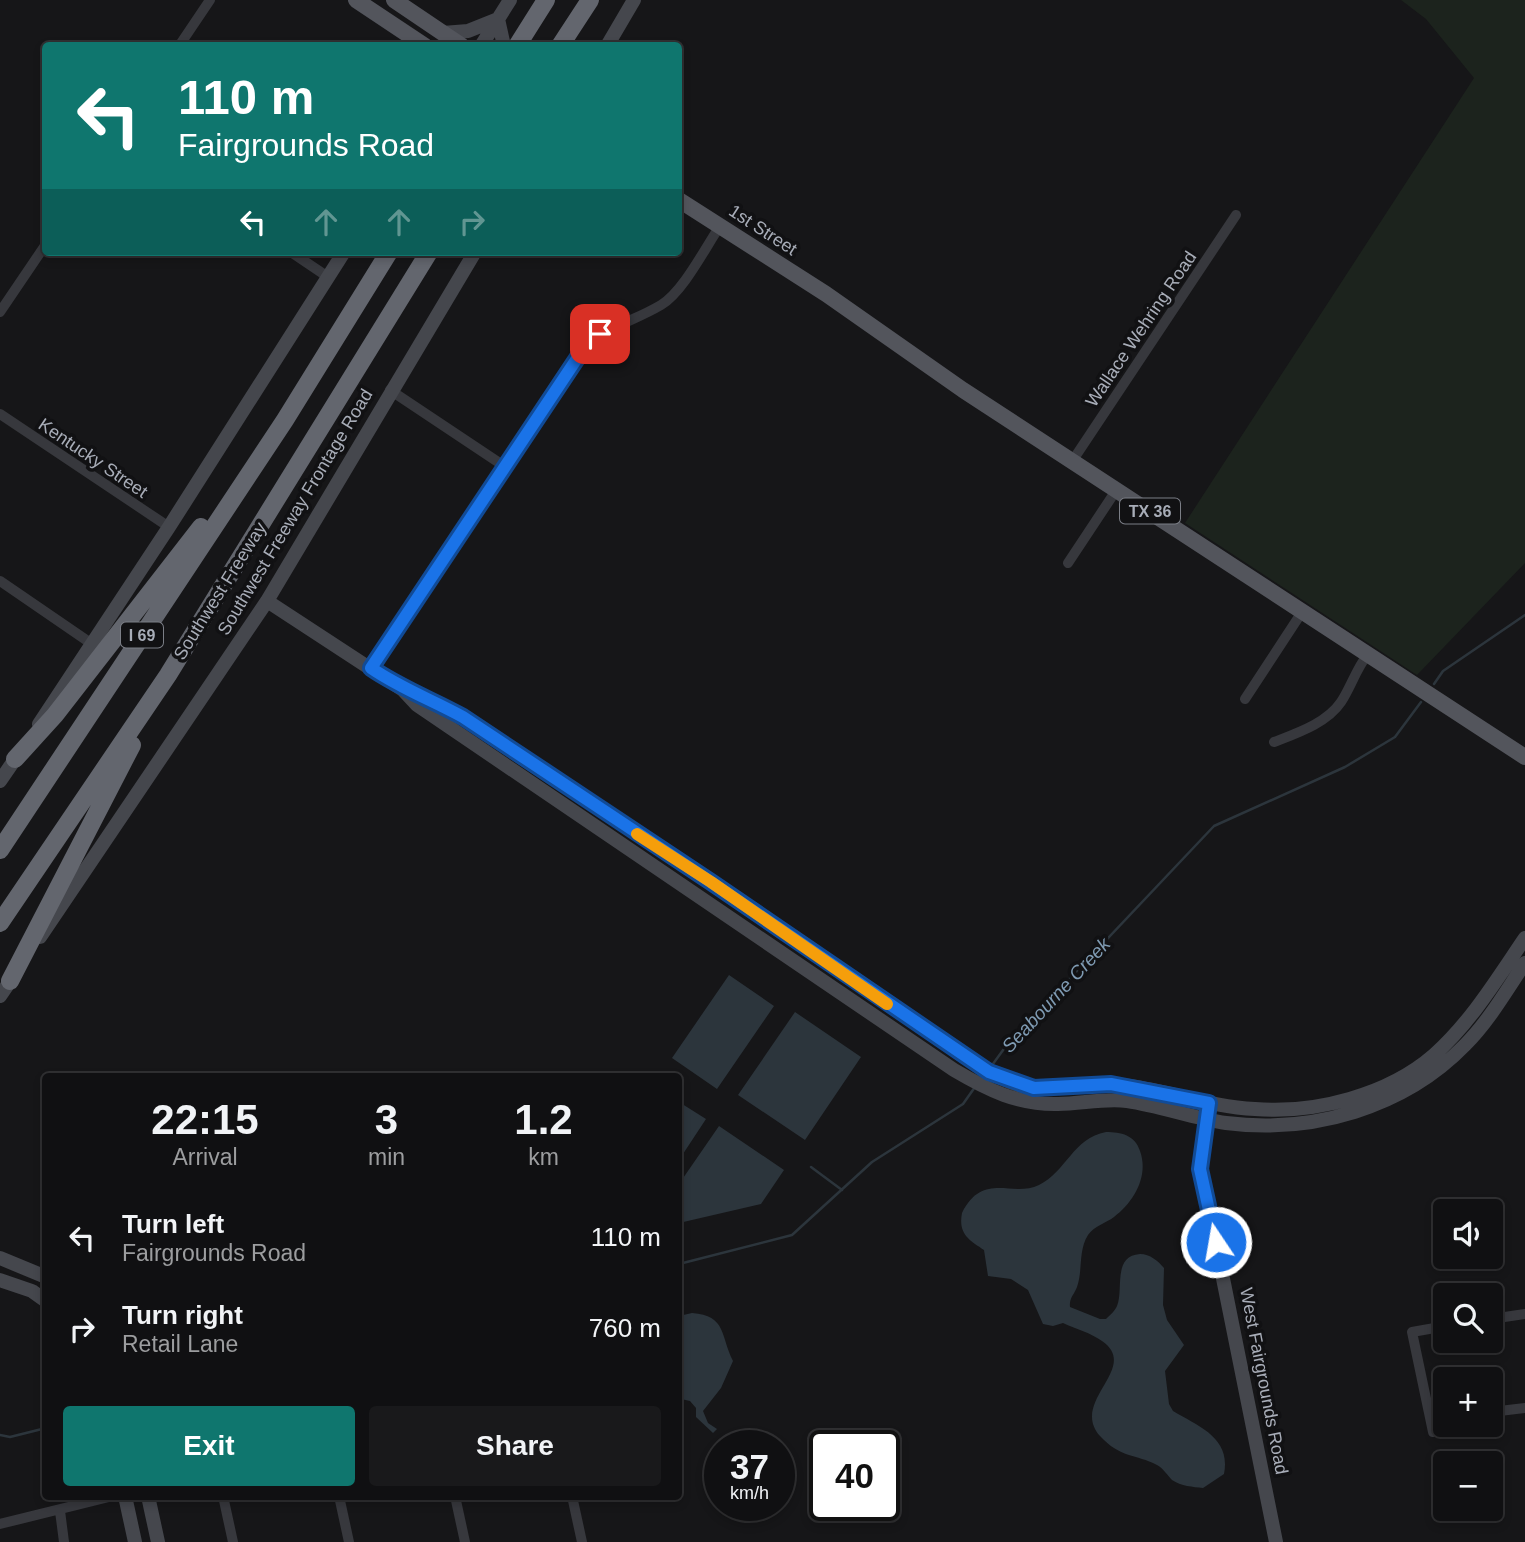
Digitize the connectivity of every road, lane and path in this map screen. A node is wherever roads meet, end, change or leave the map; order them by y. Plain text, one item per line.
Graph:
1 (209, 0) edge
2 (356, 0) edge
3 (394, 0) edge
4 (510, 0) edge
5 (546, 0) edge
6 (590, 0) edge
7 (634, 0) edge
8 (498, 19) junction
9 (443, 33) junction
10 (522, 39) edge
11 (182, 42) edge
12 (419, 42) edge
13 (456, 42) edge
14 (484, 42) edge
15 (503, 42) edge
16 (563, 42) edge
17 (609, 42) edge
18 (682, 202) edge
19 (1236, 215) dead end
20 (720, 226) junction
21 (42, 250) edge
22 (297, 256) edge
23 (341, 256) edge
24 (387, 256) edge
25 (427, 256) edge
26 (473, 256) edge
27 (328, 277) junction
28 (0, 312) edge
29 (390, 390) junction
30 (0, 414) edge
31 (285, 420) junction
32 (1073, 460) junction
33 (504, 466) junction
34 (1117, 489) junction
35 (169, 527) junction
36 (1068, 562) dead end
37 (0, 581) edge
38 (267, 601) junction
39 (1302, 612) junction
40 (92, 644) junction
41 (1368, 654) junction
42 (371, 668) junction
43 (168, 674) junction
44 (403, 690) junction
45 (1245, 699) dead end
46 (1275, 742) dead end
47 (1525, 757) edge
48 (15, 759) junction
49 (0, 781) edge
50 (0, 850) edge
51 (0, 923) edge
52 (1525, 938) edge
53 (1525, 963) edge
54 (5, 988) edge
55 (1209, 1103) junction
56 (1206, 1119) junction
57 (0, 1258) edge
58 (42, 1275) edge
59 (0, 1280) edge
60 (42, 1298) edge
61 (1525, 1314) edge
62 (1503, 1317) edge
63 (1433, 1328) edge
64 (1525, 1408) edge
65 (1503, 1411) edge
66 (1433, 1432) edge
67 (99, 1500) edge
68 (126, 1500) edge
69 (149, 1500) edge
70 (224, 1500) edge
71 (340, 1500) edge
72 (456, 1500) edge
73 (573, 1500) edge
74 (60, 1511) junction
75 (0, 1524) edge
76 (64, 1542) edge
77 (135, 1542) edge
78 (158, 1542) edge
79 (233, 1542) edge
80 (349, 1542) edge
81 (465, 1542) edge
82 (582, 1542) edge
83 (1276, 1542) edge

1 - 11 street
2 - 12 main road
3 - 9 main road
4 - 8 street
5 - 10 highway
6 - 16 highway
7 - 17 street
8 - 9 street
8 - 14 street
8 - 15 street
9 - 13 main road
18 - 20 main road, 1st Street / TX 36
19 - 32 street, Wallace Wehring Road
20 - 32 main road, 1st Street / TX 36
20 - 33 street
21 - 28 street
22 - 27 street
23 - 27 street
24 - 31 highway, I 69
25 - 43 highway, Southwest Freeway / I 69
26 - 29 street, Southwest Freeway Frontage Road
27 - 35 street
29 - 33 street
29 - 38 street, Southwest Freeway Frontage Road
30 - 35 street, Kentucky Street
31 - 48 highway
31 - 50 highway, I 69
32 - 34 main road, TX 36
33 - 42 street
34 - 36 street
34 - 39 main road, TX 36
35 - 40 street
37 - 40 street
38 - 42 street
38 - 54 street, Southwest Freeway Frontage Road
39 - 41 main road, TX 36
39 - 45 street
40 - 48 street
41 - 46 street
41 - 47 main road, TX 36
42 - 44 street
43 - 51 highway, Southwest Freeway / I 69
43 - 54 highway
44 - 55 street
44 - 56 street
48 - 49 street
52 - 55 street
53 - 56 street
55 - 56 street, West Fairgrounds Road
56 - 83 street, West Fairgrounds Road
57 - 58 street
59 - 60 street
61 - 62 street
63 - 66 street
64 - 65 street
67 - 74 street
68 - 77 street
69 - 78 street
70 - 79 street
71 - 80 street
72 - 81 street
73 - 82 street
74 - 75 street
74 - 76 street

